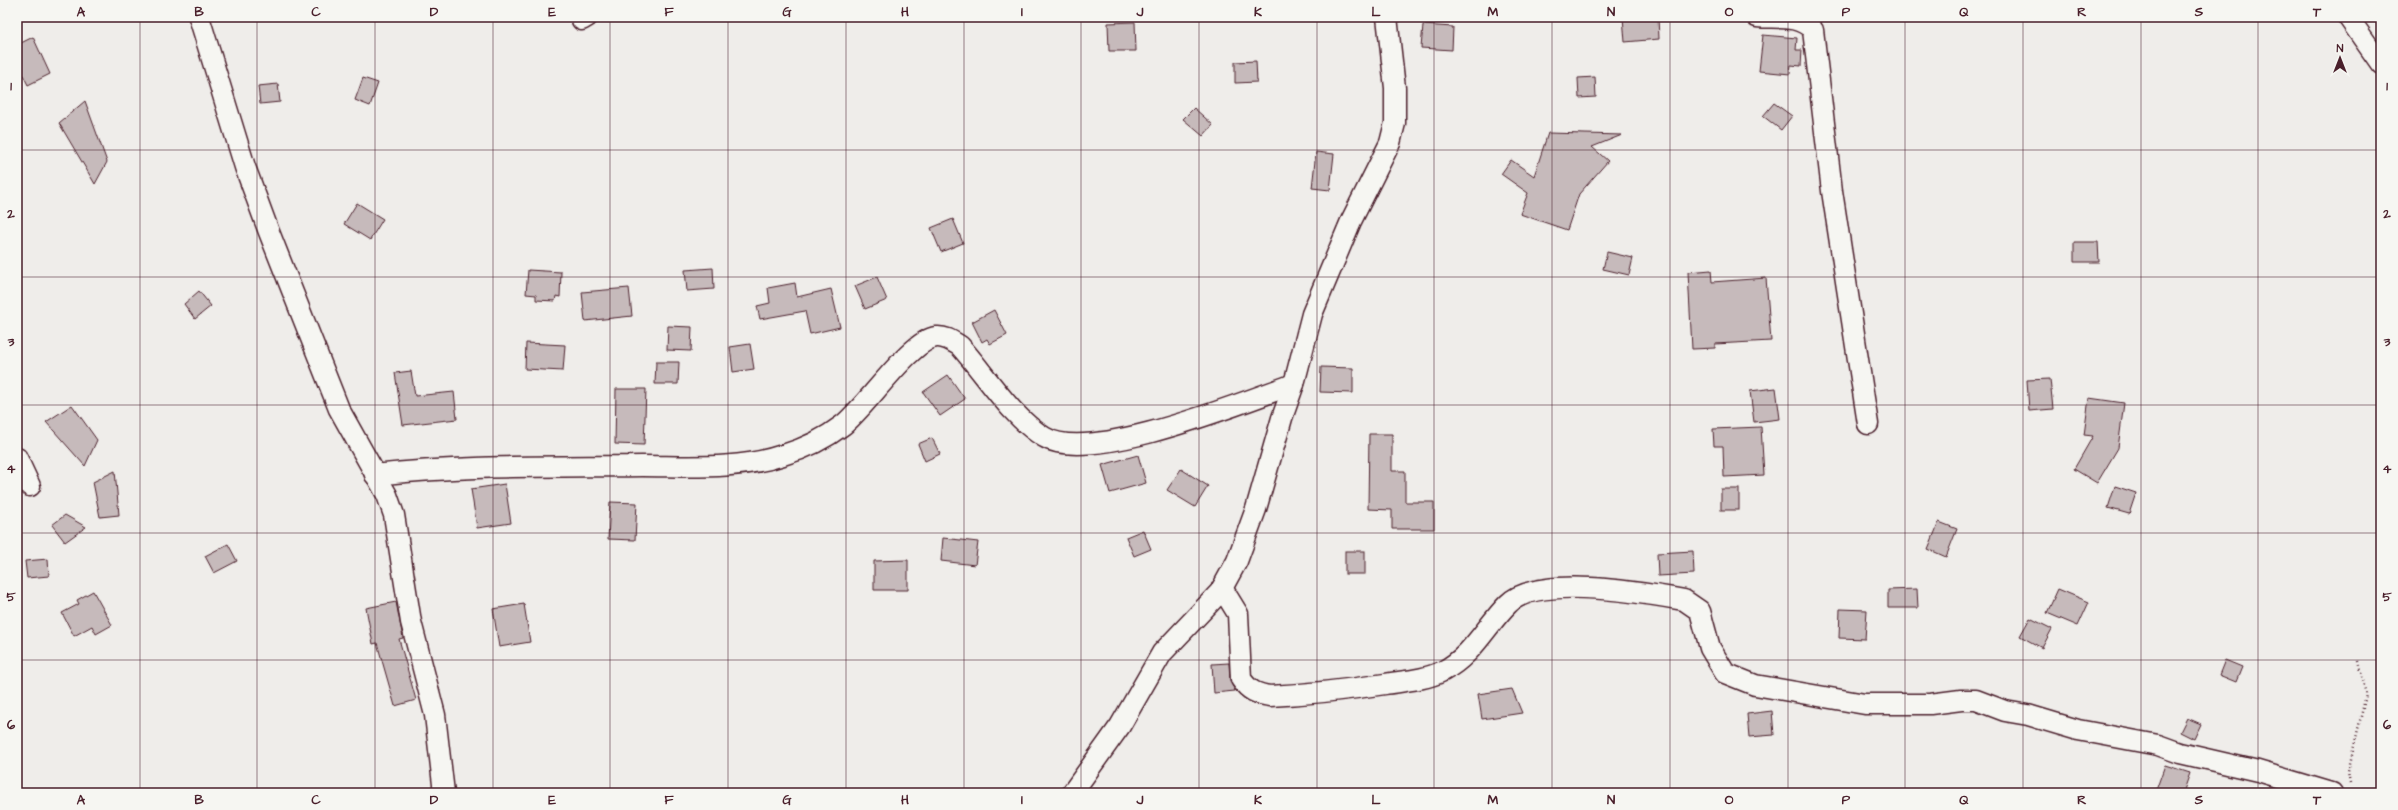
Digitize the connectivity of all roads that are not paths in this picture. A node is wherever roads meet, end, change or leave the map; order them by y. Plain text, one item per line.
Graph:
1 (199, 17) edge
2 (1388, 17) edge
3 (1757, 17) edge
4 (2348, 17) edge
5 (2381, 64) edge
6 (1294, 384) junction
7 (1868, 424) dead end
8 (17, 458) edge
9 (375, 474) junction
10 (30, 486) dead end
11 (1222, 588) junction
12 (444, 793) edge
13 (1072, 793) edge
14 (2332, 793) edge

1 - 9 street
2 - 6 street
3 - 7 street
4 - 5 street
6 - 9 street
6 - 11 street
8 - 10 street
9 - 12 street
11 - 13 street
11 - 14 street

